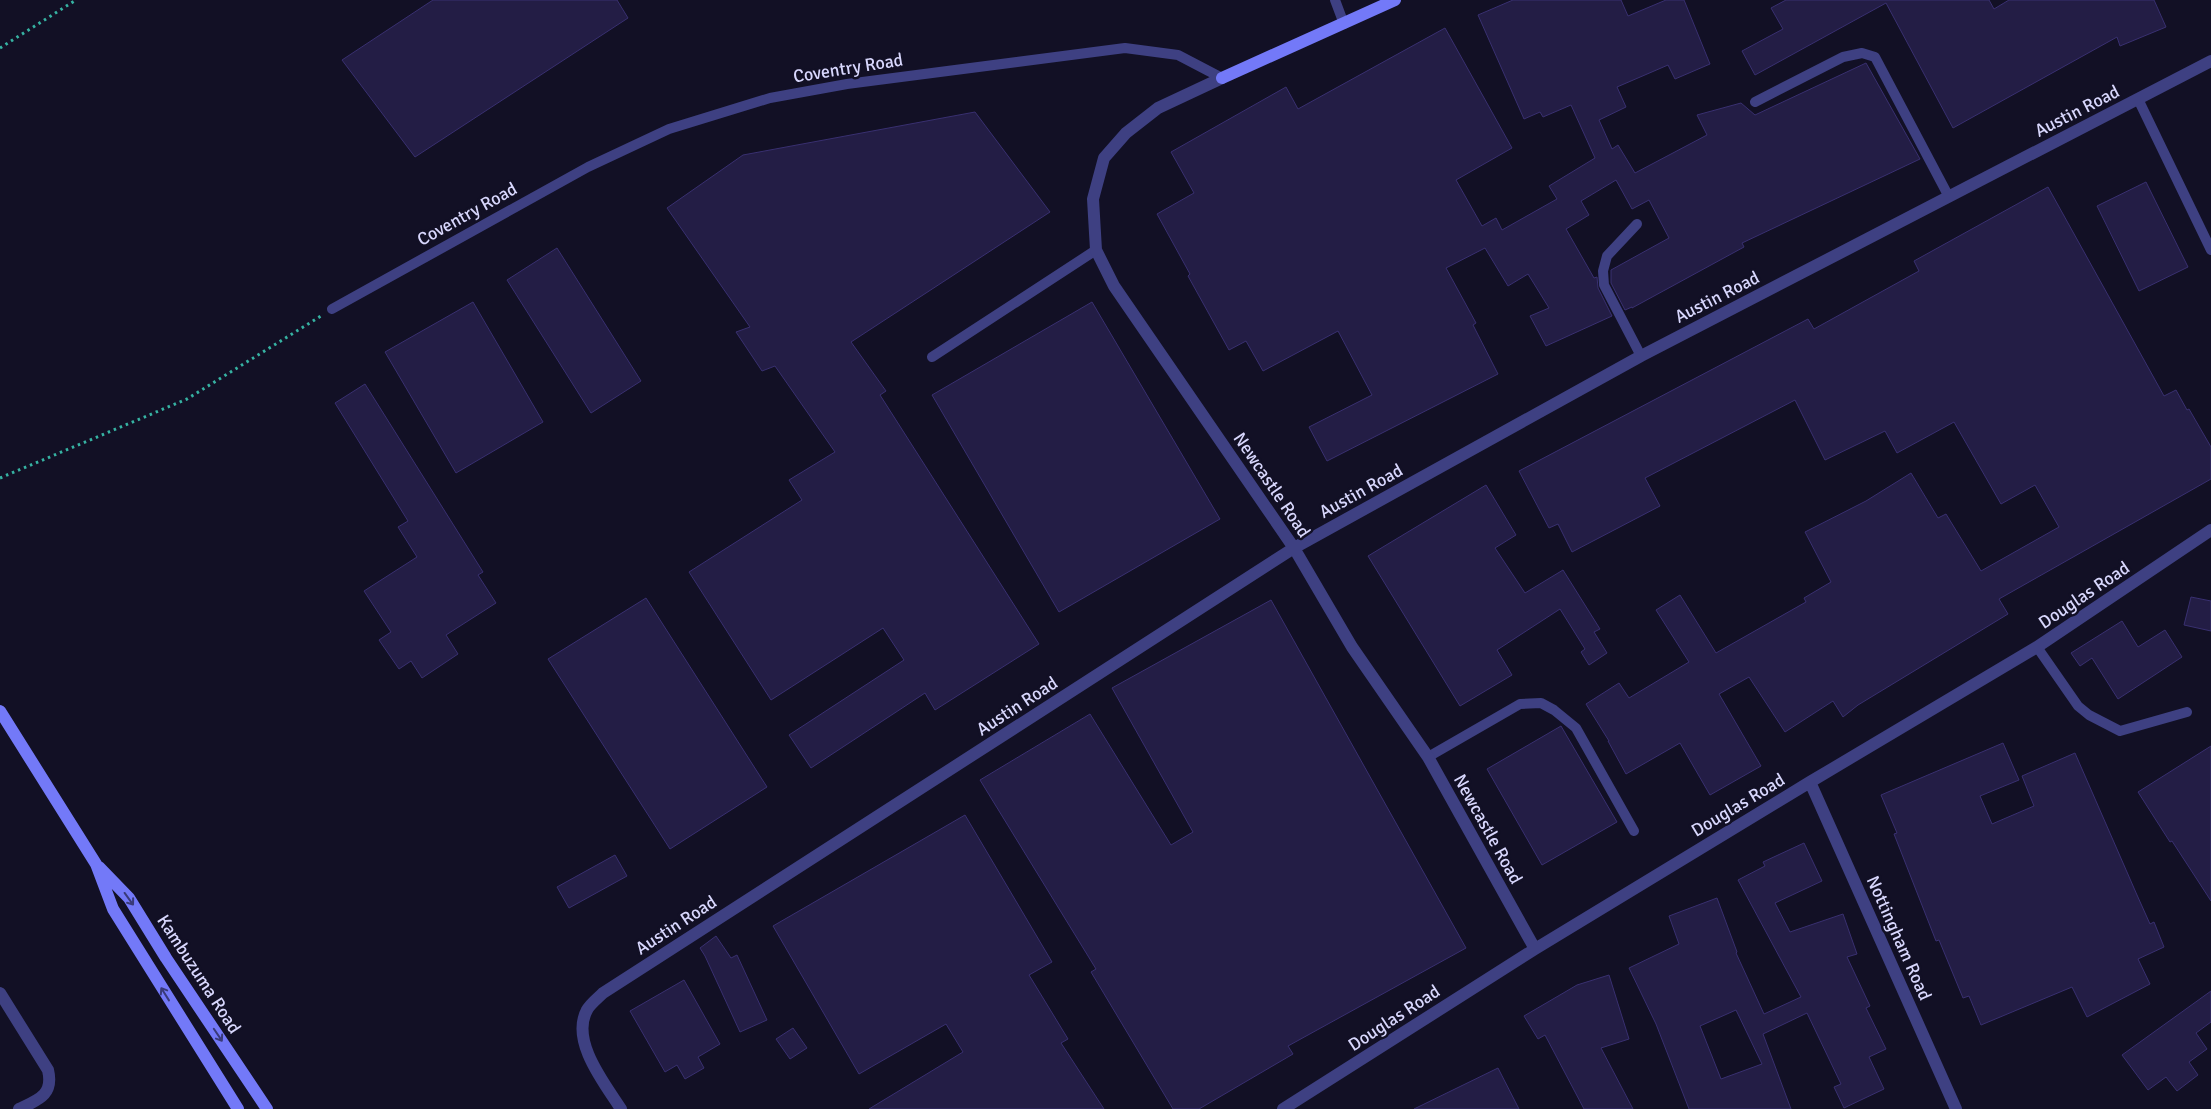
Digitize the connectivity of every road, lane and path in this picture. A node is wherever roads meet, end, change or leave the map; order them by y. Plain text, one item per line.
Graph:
1 (76, 0) edge
2 (1335, 0) edge
3 (1395, 0) edge
4 (1344, 24) junction
5 (0, 48) edge
6 (2211, 61) edge
7 (1222, 78) junction
8 (2138, 99) junction
9 (1755, 102) dead end
10 (1949, 197) junction
11 (1637, 224) dead end
12 (1096, 250) junction
13 (2211, 250) edge
14 (332, 309) joint
15 (1641, 356) junction
16 (932, 357) dead end
17 (0, 478) edge
18 (2211, 530) edge
19 (1294, 548) junction
20 (2037, 647) junction
21 (0, 711) edge
22 (2187, 712) dead end
23 (1428, 757) junction
24 (1810, 782) junction
25 (1634, 831) dead end
26 (96, 864) junction
27 (1535, 948) junction
28 (0, 993) edge
29 (18, 1109) edge
30 (238, 1109) edge
31 (267, 1109) edge
32 (621, 1109) edge
33 (1284, 1109) edge
34 (1956, 1109) edge

1 - 5 path
2 - 4 lane
3 - 4 main road
4 - 7 main road
6 - 8 street, Austin Road
7 - 12 street, Newcastle Road
7 - 14 lane, Coventry Road
8 - 10 street, Austin Road
8 - 13 lane
9 - 10 lane
10 - 15 street, Austin Road
11 - 15 lane
12 - 16 lane
12 - 19 street, Newcastle Road
14 - 17 path
15 - 19 street, Austin Road
18 - 20 street, Douglas Road
19 - 23 street, Newcastle Road
19 - 32 street, Austin Road
20 - 22 lane
20 - 24 street, Douglas Road
21 - 26 main road, Kambuzuma Road
23 - 25 lane
23 - 27 street, Newcastle Road
24 - 27 street, Douglas Road
24 - 34 street, Nottingham Road
30 -> 26 main road, Kambuzuma Road
26 -> 31 main road, Kambuzuma Road
27 - 33 street, Douglas Road
28 - 29 street

